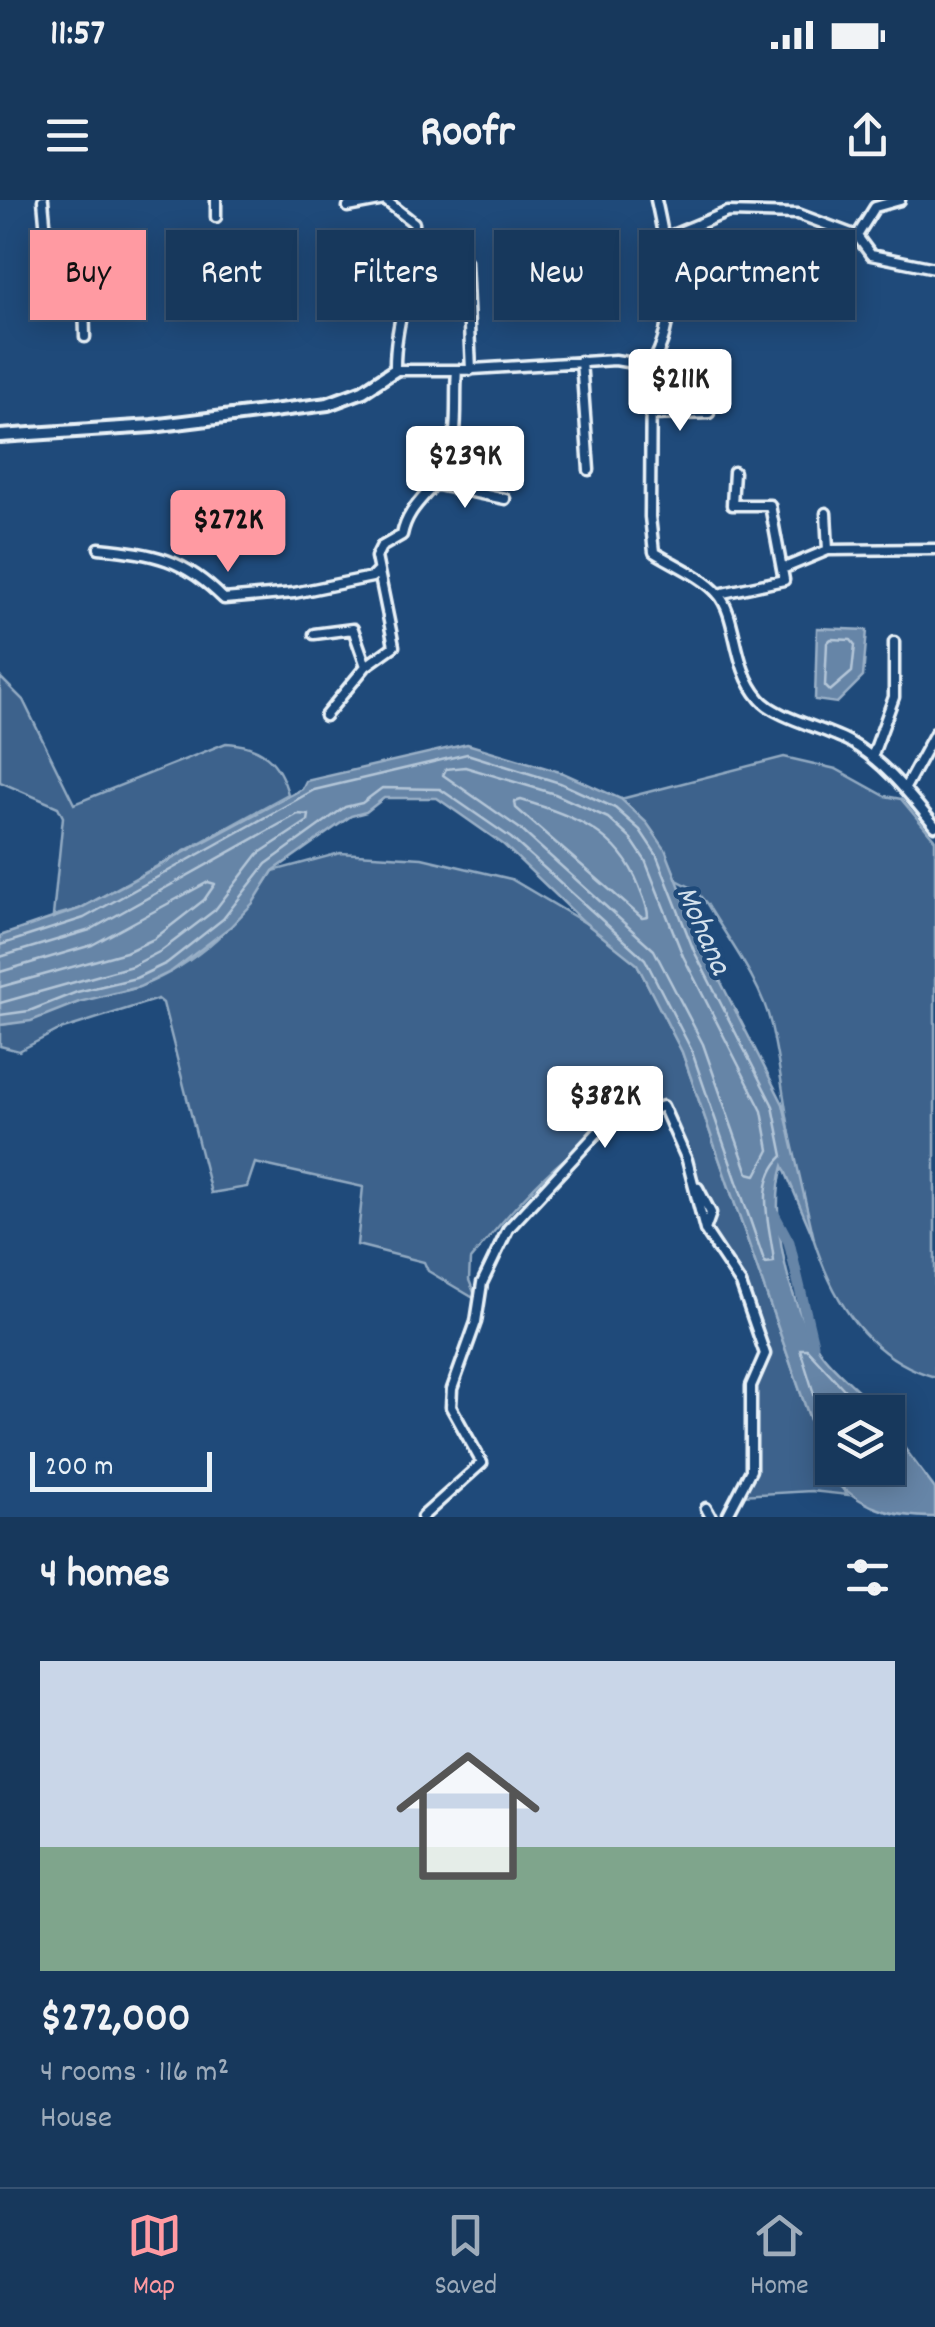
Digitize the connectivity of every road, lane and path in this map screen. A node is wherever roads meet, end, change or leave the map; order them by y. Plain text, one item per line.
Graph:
1 (43, 200) edge
2 (216, 200) edge
3 (385, 200) edge
4 (656, 200) edge
5 (900, 200) edge
6 (348, 207) dead end
7 (216, 217) dead end
8 (46, 230) edge
9 (414, 230) edge
10 (663, 230) edge
11 (684, 230) edge
12 (841, 230) edge
13 (857, 236) joint
14 (935, 268) edge
15 (85, 320) edge
16 (403, 320) edge
17 (469, 320) edge
18 (670, 320) edge
19 (85, 337) dead end
20 (582, 362) junction
21 (651, 366) junction
22 (395, 370) junction
23 (456, 370) junction
24 (472, 370) junction
25 (710, 413) dead end
26 (650, 415) junction
27 (0, 436) edge
28 (590, 470) dead end
29 (734, 472) dead end
30 (434, 484) junction
31 (506, 499) dead end
32 (826, 513) dead end
33 (99, 548) dead end
34 (828, 550) junction
35 (935, 550) edge
36 (782, 569) junction
37 (376, 572) junction
38 (718, 594) junction
39 (314, 634) dead end
40 (894, 642) dead end
41 (366, 666) junction
42 (325, 716) dead end
43 (935, 733) edge
44 (872, 757) junction
45 (905, 788) junction
46 (935, 826) edge
47 (728, 1514) dead end
48 (422, 1517) edge

1 - 8 street
2 - 7 street
3 - 6 street
3 - 9 street
4 - 10 street
5 - 13 street
11 - 12 street
13 - 14 street
15 - 19 street
16 - 22 street
17 - 24 street
18 - 21 street
20 - 21 street
20 - 24 street
20 - 28 street
21 - 26 street
22 - 23 street
22 - 27 main road
23 - 24 street
23 - 30 street
25 - 26 street
26 - 38 street
29 - 36 street
30 - 31 street
30 - 37 street
32 - 34 street
33 - 37 street
34 - 35 street
34 - 36 street
36 - 38 street
37 - 41 street
38 - 44 street
39 - 41 street
40 - 44 street
41 - 42 street
43 - 45 street
44 - 45 street
45 - 46 street
47 - 48 street

